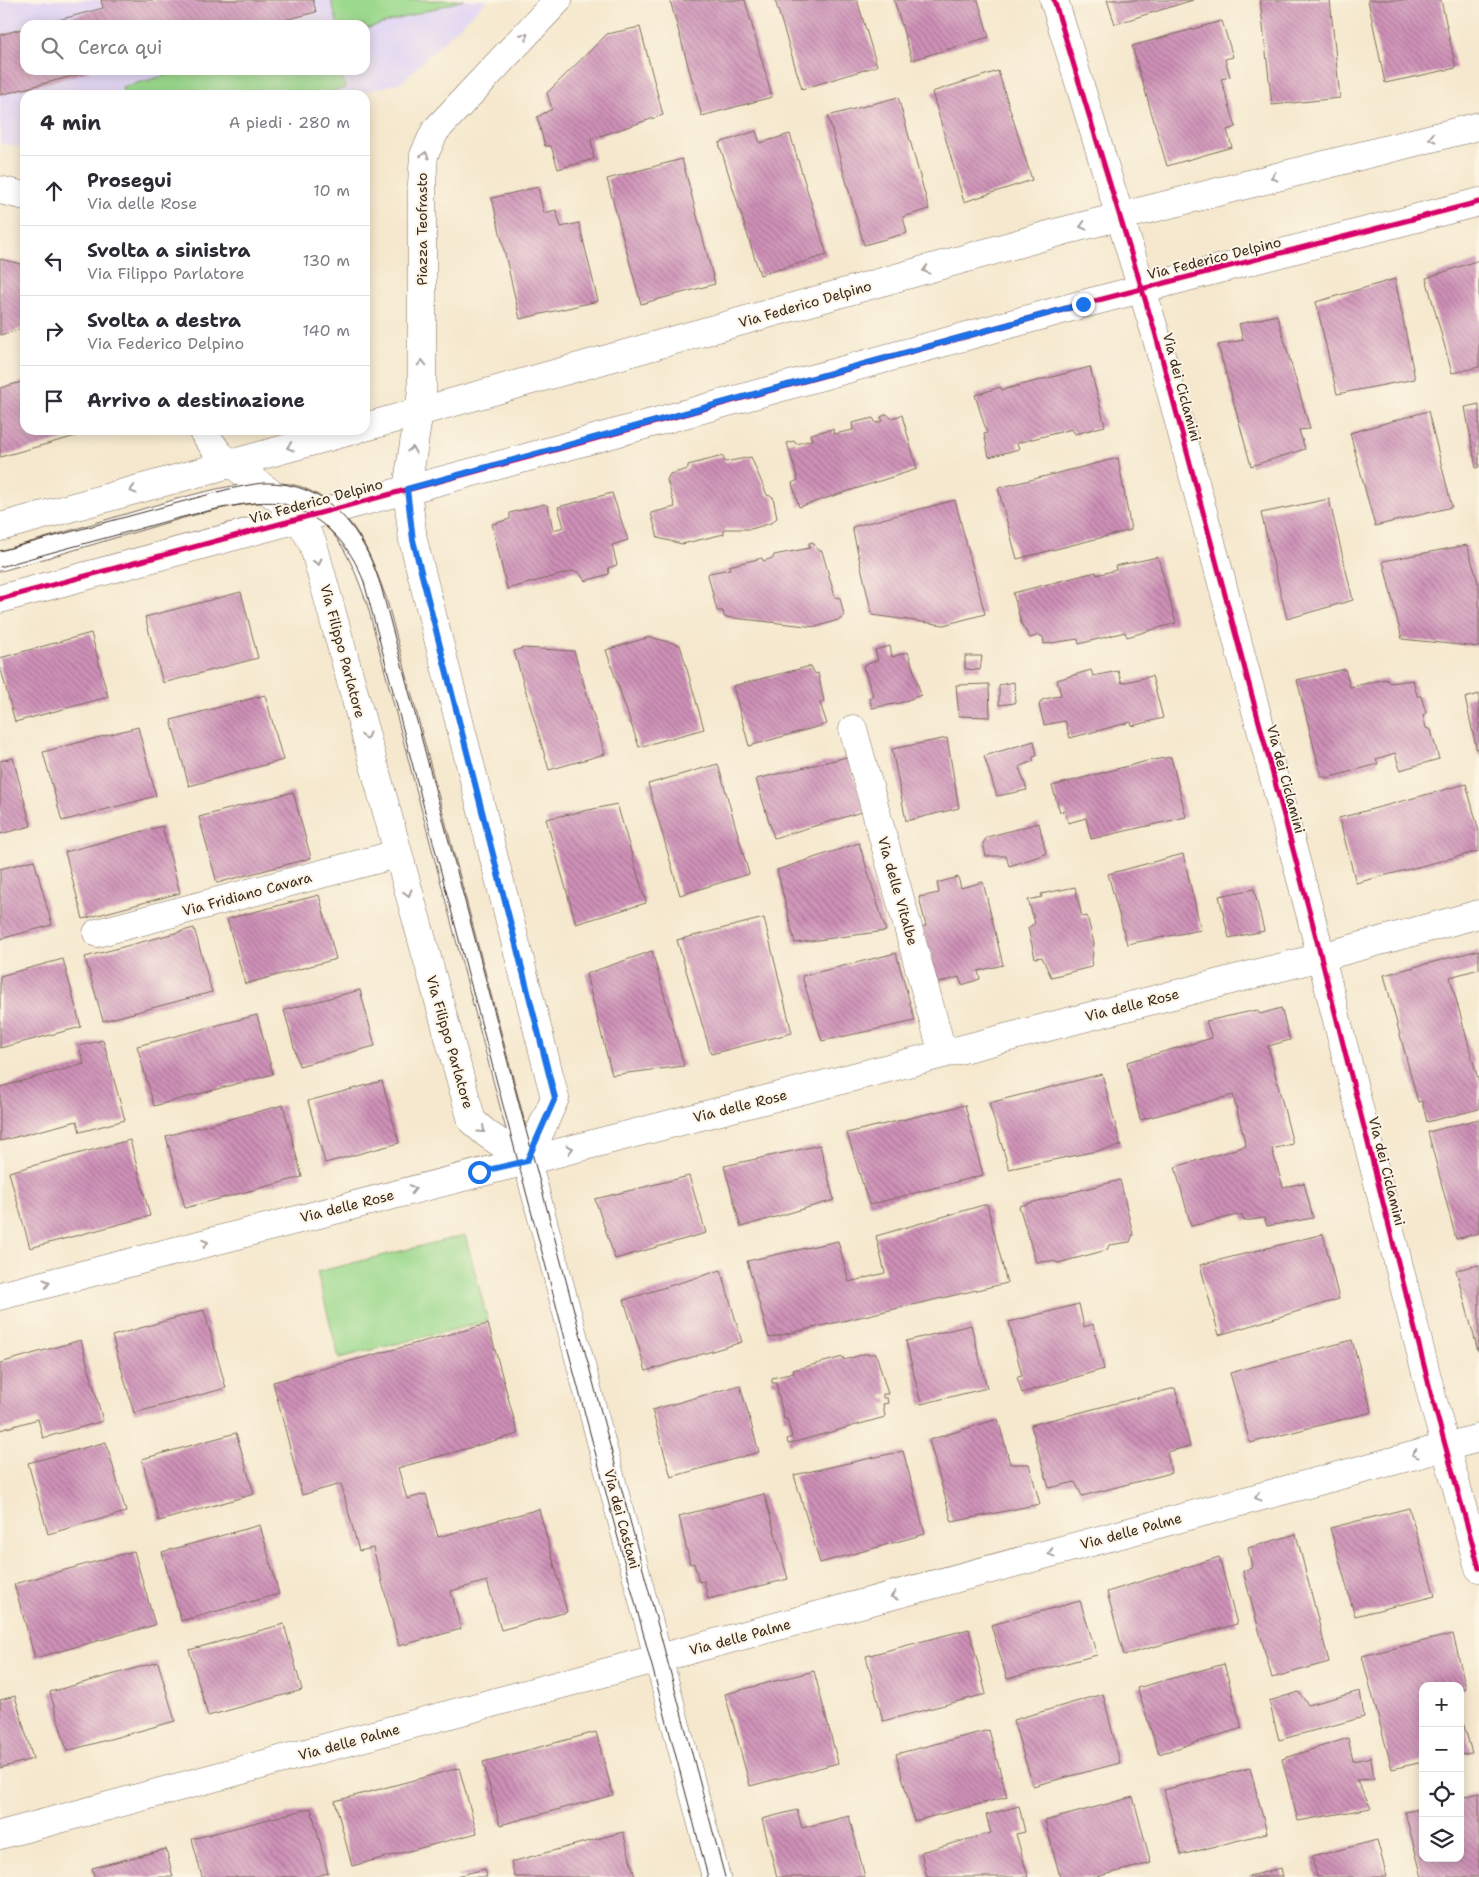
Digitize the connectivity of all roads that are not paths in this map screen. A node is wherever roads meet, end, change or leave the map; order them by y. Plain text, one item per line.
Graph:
1 (558, 0) edge
2 (1054, 0) edge
3 (1479, 126) edge
4 (0, 190) edge
5 (20, 195) edge
6 (1479, 202) edge
7 (1122, 216) junction
8 (1143, 288) junction
9 (420, 412) junction
10 (370, 426) edge
11 (206, 435) edge
12 (336, 435) edge
13 (233, 463) junction
14 (407, 489) junction
15 (269, 492) junction
16 (312, 514) junction
17 (0, 527) edge
18 (0, 561) edge
19 (0, 598) edge
20 (853, 729) dead end
21 (397, 854) junction
22 (1479, 914) edge
23 (97, 933) dead end
24 (1321, 957) junction
25 (943, 1054) junction
26 (527, 1161) junction
27 (0, 1296) edge
28 (1479, 1438) edge
29 (1445, 1446) junction
30 (1479, 1568) edge
31 (659, 1660) junction
32 (0, 1835) edge
33 (716, 1877) edge

9 -> 1 street, Piazza Teofrasto
2 - 7 street, Via dei Ciclamini
3 -> 7 street, Via Federico Delpino
4 - 5 street
6 - 8 street, Via Federico Delpino
7 - 8 street, Via dei Ciclamini
7 -> 9 street, Via Federico Delpino
8 - 14 street, Via Federico Delpino
8 - 24 street, Via dei Ciclamini
9 - 10 street, Via Federico Delpino
14 -> 9 street, Piazza Teofrasto
11 - 13 street
12 -> 13 street
13 - 15 street
13 -> 17 street
14 - 16 street, Via Federico Delpino
14 - 26 street
15 - 16 street
15 - 18 lane, Via Federico Delpino
16 - 19 street, Via Federico Delpino
16 -> 21 street, Via Filippo Parlatore
16 - 26 lane
20 - 25 street, Via delle Vitalbe
21 - 23 street, Via Fridiano Cavara
21 -> 26 street, Via Filippo Parlatore
22 - 24 street, Via delle Rose
24 - 25 street, Via delle Rose
24 - 29 street, Via dei Ciclamini
26 -> 25 street, Via delle Rose
27 -> 26 street, Via delle Rose
26 - 31 street, Via dei Castani
28 - 29 street, Via delle Palme
29 - 30 street, Via dei Ciclamini
29 -> 31 street, Via delle Palme
31 - 32 street, Via delle Palme
31 - 33 street, Via dei Castani

